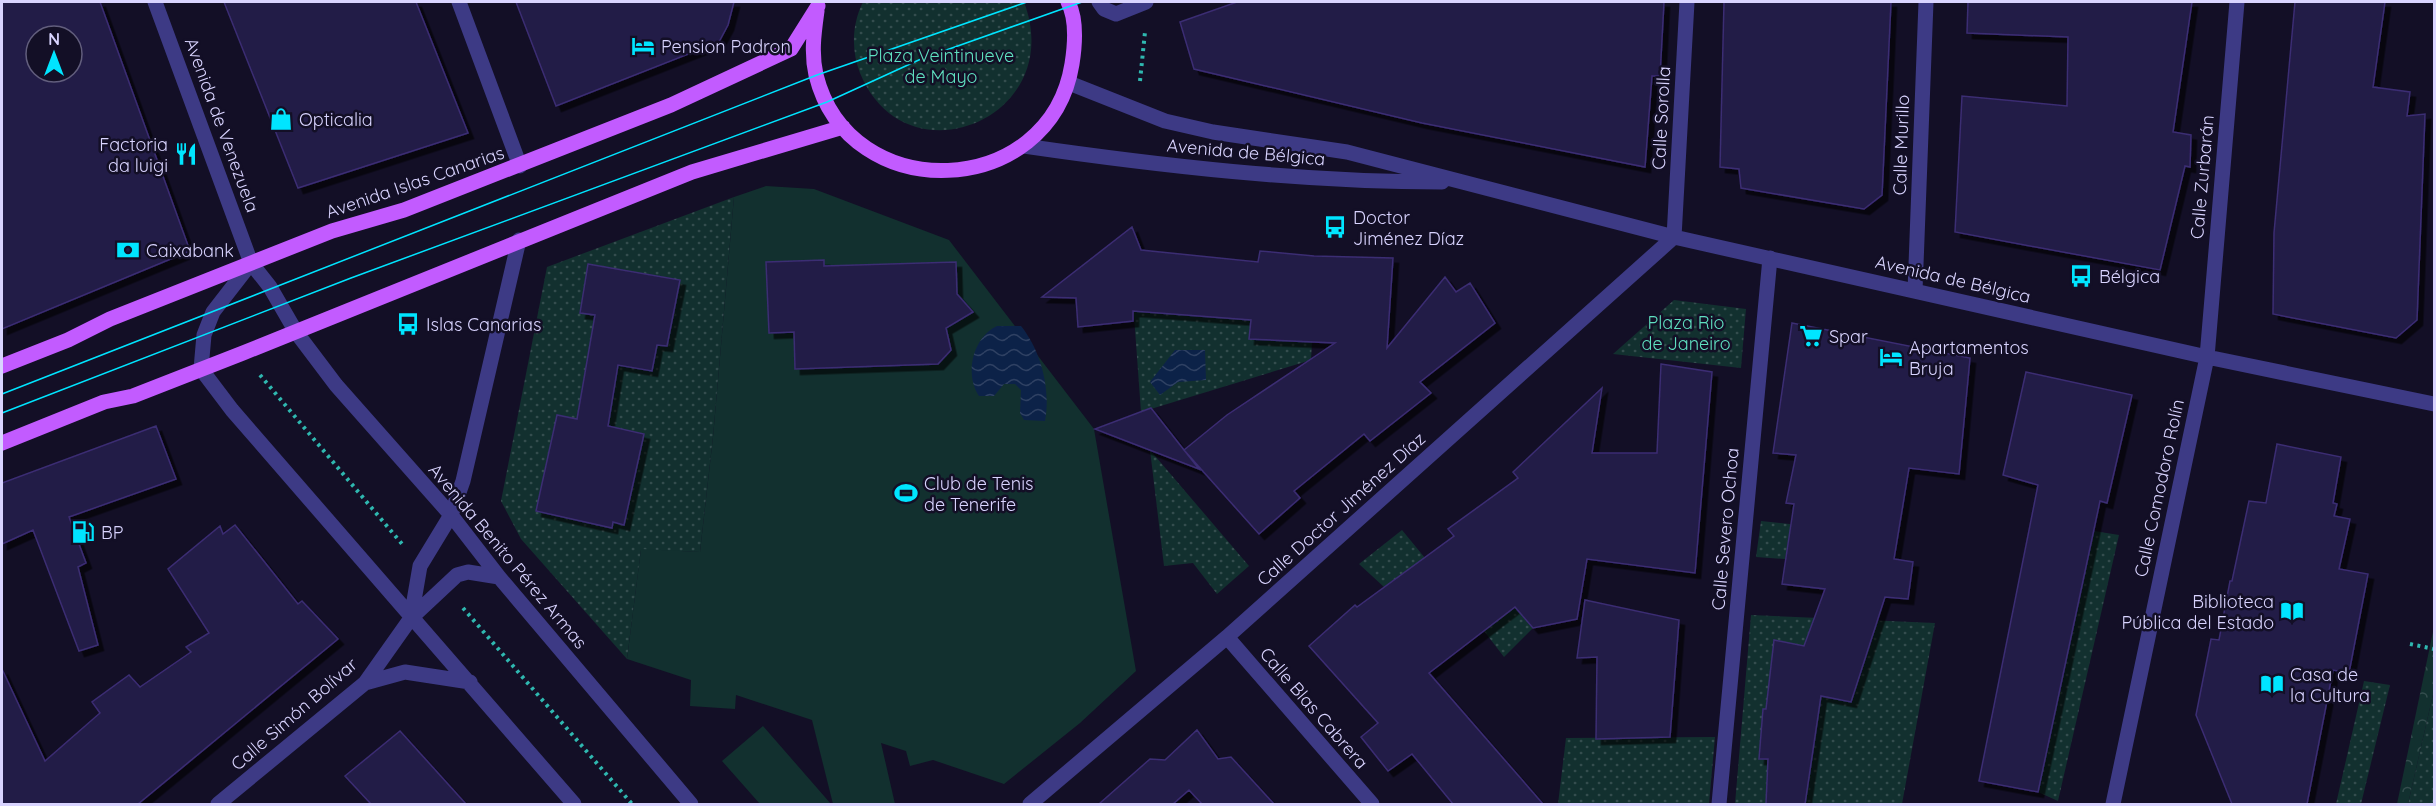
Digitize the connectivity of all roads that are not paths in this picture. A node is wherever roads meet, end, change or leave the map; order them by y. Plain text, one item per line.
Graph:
1 (155, 2) edge
2 (459, 2) edge
3 (1068, 2) edge
4 (1099, 2) edge
5 (1145, 2) edge
6 (1688, 2) edge
7 (1926, 2) edge
8 (2237, 2) edge
9 (819, 4) edge
10 (1069, 83) junction
11 (843, 127) junction
12 (1024, 146) junction
13 (520, 166) junction
14 (1466, 182) junction
15 (1674, 237) junction
16 (519, 240) junction
17 (1770, 258) junction
18 (251, 263) junction
19 (1915, 291) junction
20 (296, 333) junction
21 (2207, 357) junction
22 (2, 366) edge
23 (201, 369) junction
24 (2434, 404) edge
25 (2, 443) edge
26 (451, 515) junction
27 (499, 577) junction
28 (411, 618) junction
29 (1227, 637) junction
30 (470, 682) junction
31 (365, 683) junction
32 (218, 804) edge
33 (574, 804) edge
34 (691, 804) edge
35 (1030, 804) edge
36 (1372, 804) edge
37 (1719, 804) edge
38 (2113, 804) edge

1 - 18 street, Avenida de Venezuela
2 - 13 street
3 - 10 main road
4 - 5 street
6 - 15 street, Calle Sorolla
7 - 19 street, Calle Murillo
8 - 21 street, Calle Zurbarán
9 - 11 main road
9 - 13 main road, Avenida Islas Canarias
10 - 12 main road
10 - 14 street, Avenida de Bélgica
11 - 12 main road
11 - 16 main road
12 - 14 street, Avenida de Bélgica
13 - 18 main road, Avenida Islas Canarias
14 - 15 street, Avenida de Bélgica
15 - 17 street, Avenida de Bélgica
15 - 29 street, Calle Doctor Jiménez Díaz
16 - 20 main road
16 - 26 street
17 - 19 street, Avenida de Bélgica
17 - 37 street, Calle Severo Ochoa
18 - 20 street, Avenida de Venezuela
18 - 22 main road, Avenida Islas Canarias
18 - 23 street
19 - 21 street, Avenida de Bélgica
20 - 23 main road
20 - 26 street, Avenida Benito Pérez Armas
21 - 24 street, Avenida de Bélgica
21 - 38 street, Calle Comodoro Rolín
23 - 25 main road
23 - 28 street
26 - 27 street, Avenida Benito Pérez Armas
26 - 28 street
27 - 28 street
27 - 34 street, Avenida Benito Pérez Armas
28 - 30 street
28 - 31 street, Calle Simón Bolívar
29 - 35 street, Calle Doctor Jiménez Díaz
29 - 36 street, Calle Blas Cabrera
30 - 31 street
30 - 33 street
31 - 32 street, Calle Simón Bolívar

